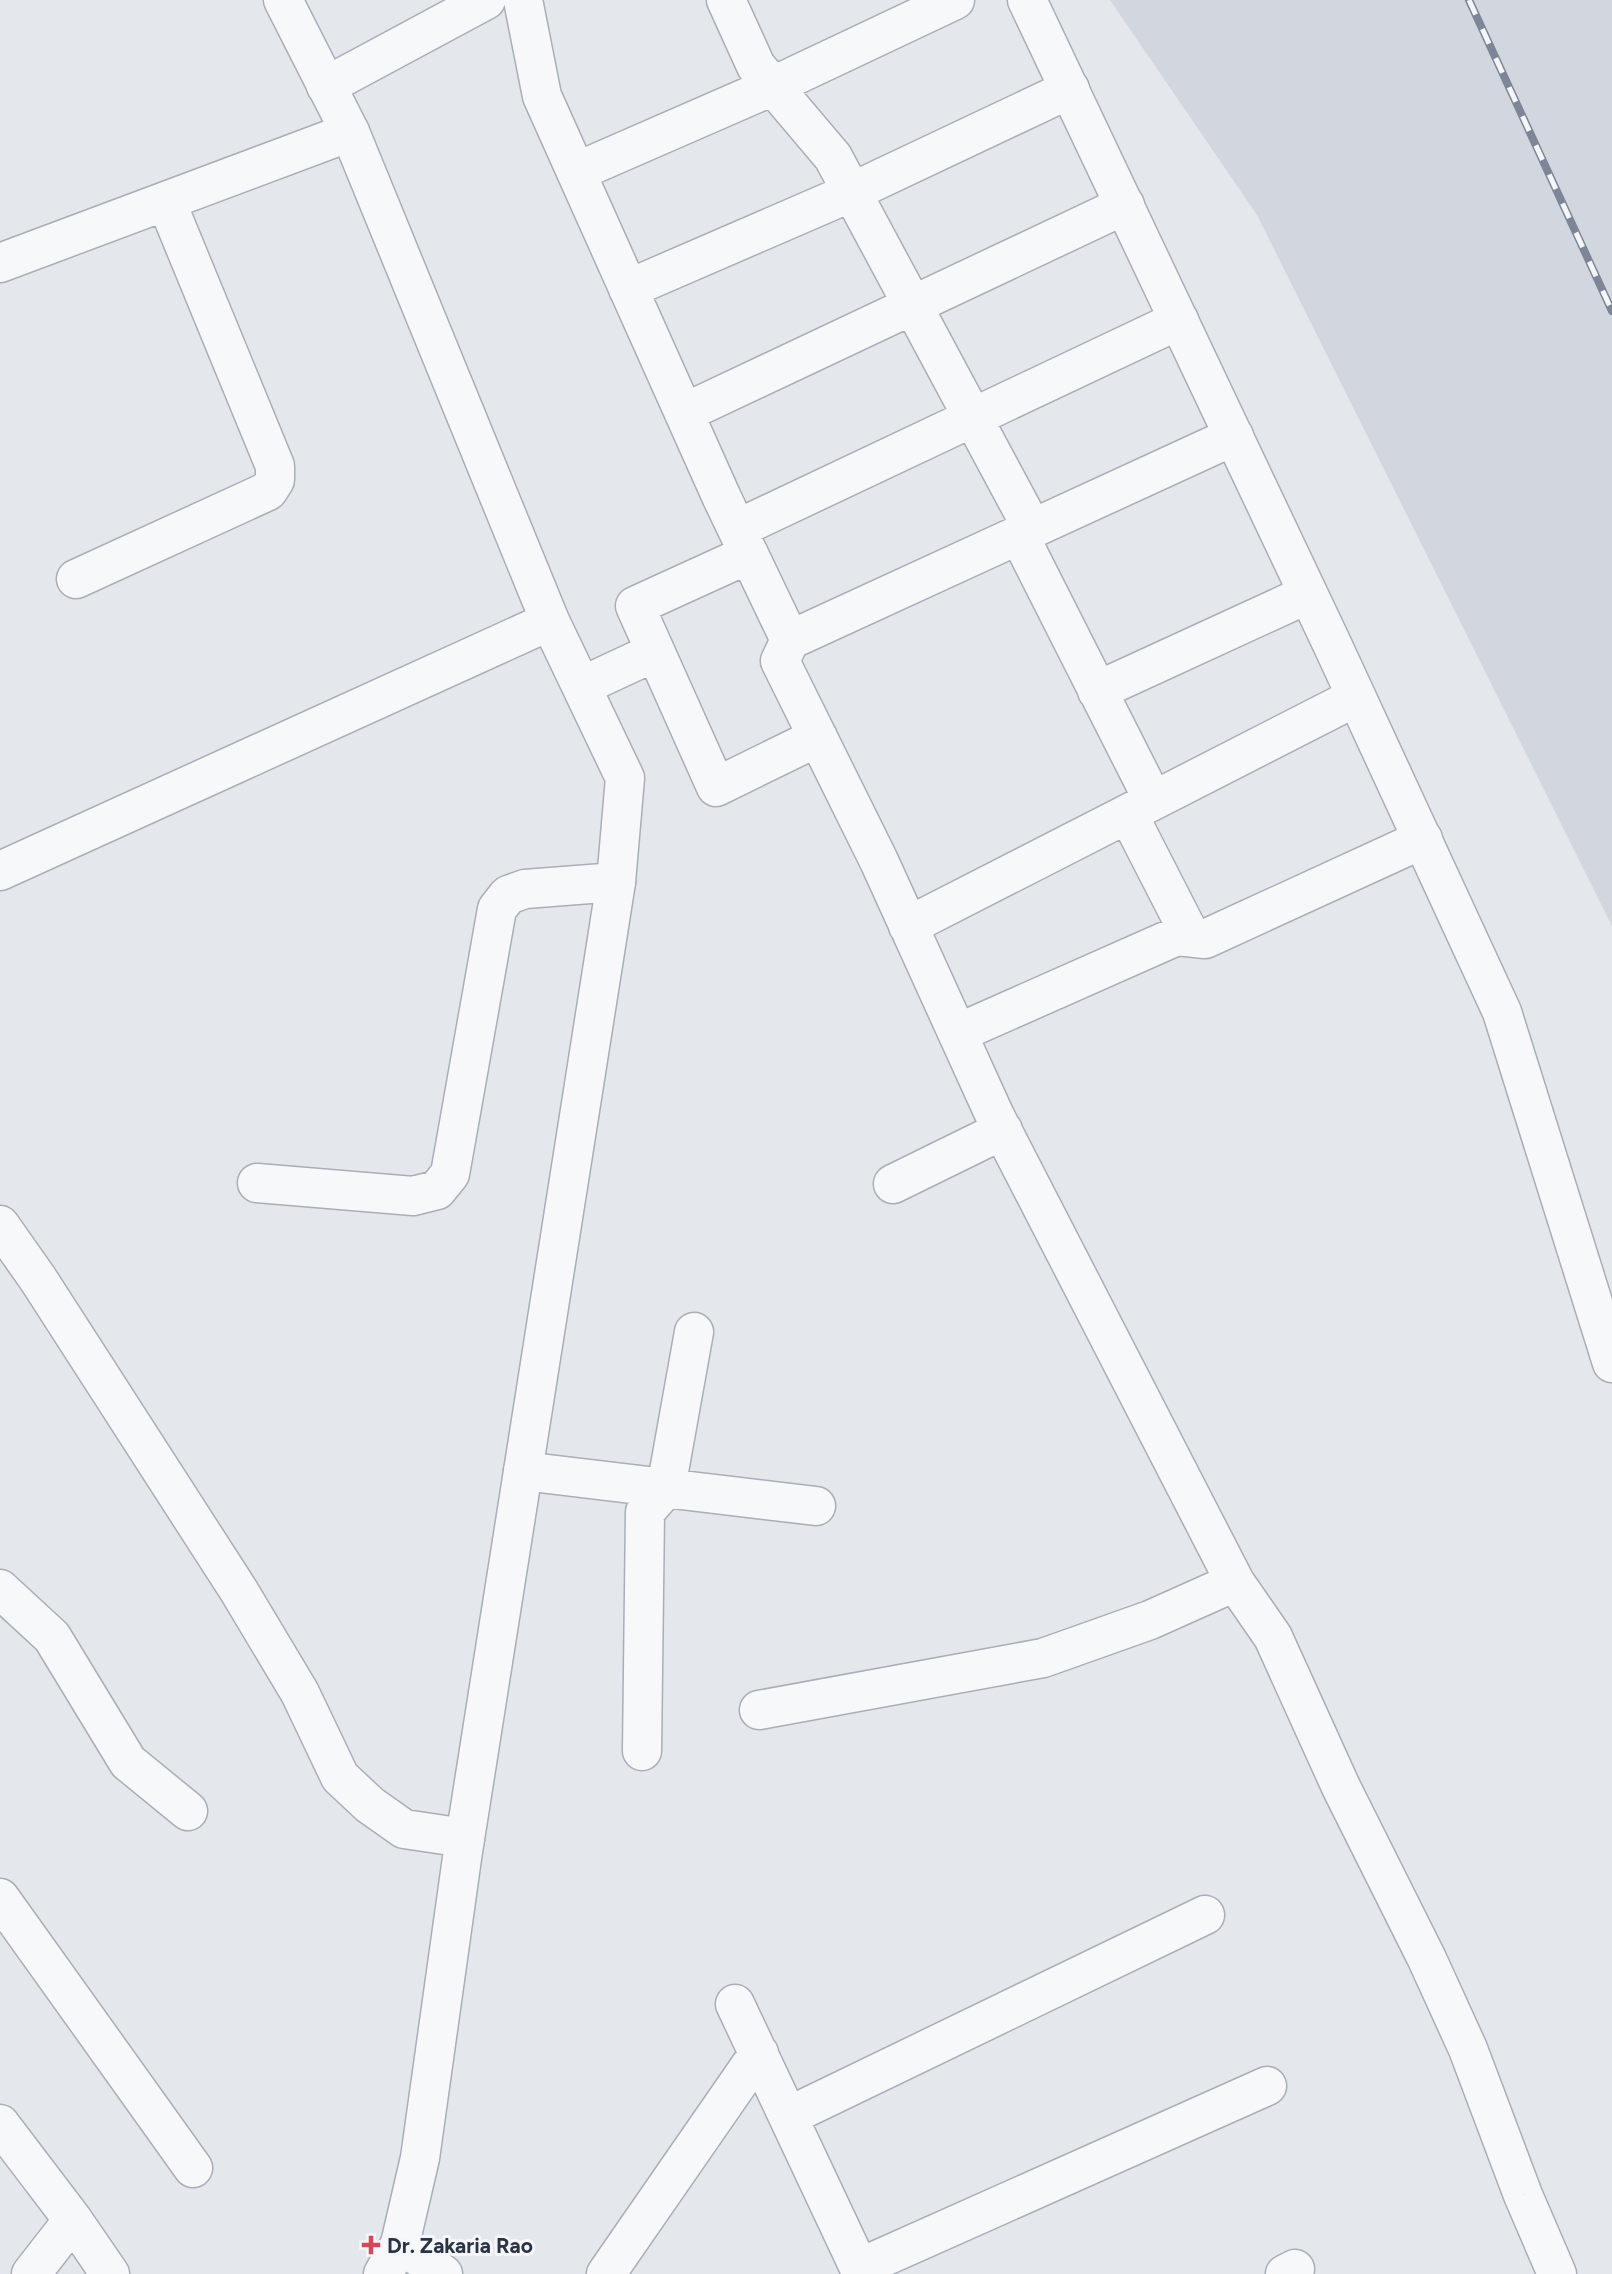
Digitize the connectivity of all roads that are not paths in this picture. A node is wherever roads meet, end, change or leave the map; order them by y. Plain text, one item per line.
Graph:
1 (283, 0) edge
2 (523, 0) edge
3 (726, 0) edge
4 (955, 0) edge
5 (1027, 0) edge
6 (479, 2) edge
7 (326, 86) junction
8 (773, 86) junction
9 (1070, 89) junction
10 (350, 132) junction
11 (576, 172) junction
12 (852, 192) junction
13 (166, 201) junction
14 (1125, 205) junction
15 (0, 263) edge
16 (628, 289) junction
17 (914, 305) junction
18 (1179, 320) junction
19 (684, 413) junction
20 (972, 418) junction
21 (1234, 436) junction
22 (1026, 531) junction
23 (743, 542) junction
24 (76, 579) dead end
25 (1308, 594) junction
26 (550, 621) junction
27 (790, 640) junction
28 (656, 652) junction
29 (582, 686) junction
30 (1097, 691) junction
31 (1356, 696) junction
32 (818, 737) junction
33 (1140, 807) junction
34 (1423, 839) junction
35 (0, 871) edge
36 (616, 882) junction
37 (908, 926) junction
38 (1191, 937) junction
39 (958, 1033) junction
40 (1003, 1130) junction
41 (257, 1183) dead end
42 (893, 1184) dead end
43 (0, 1225) edge
44 (694, 1332) dead end
45 (1612, 1363) edge
46 (523, 1471) junction
47 (666, 1488) junction
48 (816, 1506) dead end
49 (1235, 1582) junction
50 (0, 1589) edge
51 (759, 1710) dead end
52 (642, 1751) dead end
53 (188, 1811) dead end
54 (465, 1838) junction
55 (1205, 1915) dead end
56 (6, 1919) edge
57 (735, 2004) dead end
58 (760, 2053) junction
59 (1267, 2086) dead end
60 (789, 2116) junction
61 (0, 2124) edge
62 (193, 2168) dead end
63 (73, 2220) junction
64 (392, 2259) edge
65 (860, 2271) edge
66 (31, 2274) edge
67 (110, 2274) edge
68 (443, 2274) edge
69 (606, 2274) edge
70 (1557, 2274) edge

1 - 7 street
2 - 11 street
3 - 8 street
4 - 8 street
5 - 9 street
6 - 7 street
7 - 10 street
8 - 11 street
8 - 12 street
9 - 12 street
9 - 14 street
10 - 13 street
10 - 26 street
11 - 16 street
12 - 16 street
12 - 17 street
13 - 15 street
13 - 24 street
14 - 17 street
14 - 18 street
16 - 19 street
17 - 19 street
17 - 20 street
18 - 20 street
18 - 21 street
19 - 23 street
20 - 22 street
20 - 23 street
21 - 22 street
21 - 25 street
22 - 27 street
22 - 30 street
23 - 27 street
23 - 28 street
25 - 30 street
25 - 31 street
26 - 29 street
26 - 35 street
27 - 32 street
28 - 29 street
28 - 32 street
29 - 36 street
30 - 33 street
31 - 33 street
31 - 34 street
32 - 37 street
33 - 37 street
33 - 38 street
34 - 38 street
34 - 45 street
36 - 41 street
36 - 46 street
37 - 39 street
38 - 39 street
39 - 40 street
40 - 42 street
40 - 49 street
43 - 54 street
44 - 47 street
46 - 47 street
46 - 54 street
47 - 48 street
47 - 52 street
49 - 51 street
49 - 70 street
50 - 53 street
54 - 64 street
55 - 60 street
56 - 62 street
57 - 58 street
58 - 60 street
58 - 69 street
59 - 65 street
60 - 65 street
61 - 63 street
63 - 66 street
63 - 67 street
64 - 68 street

